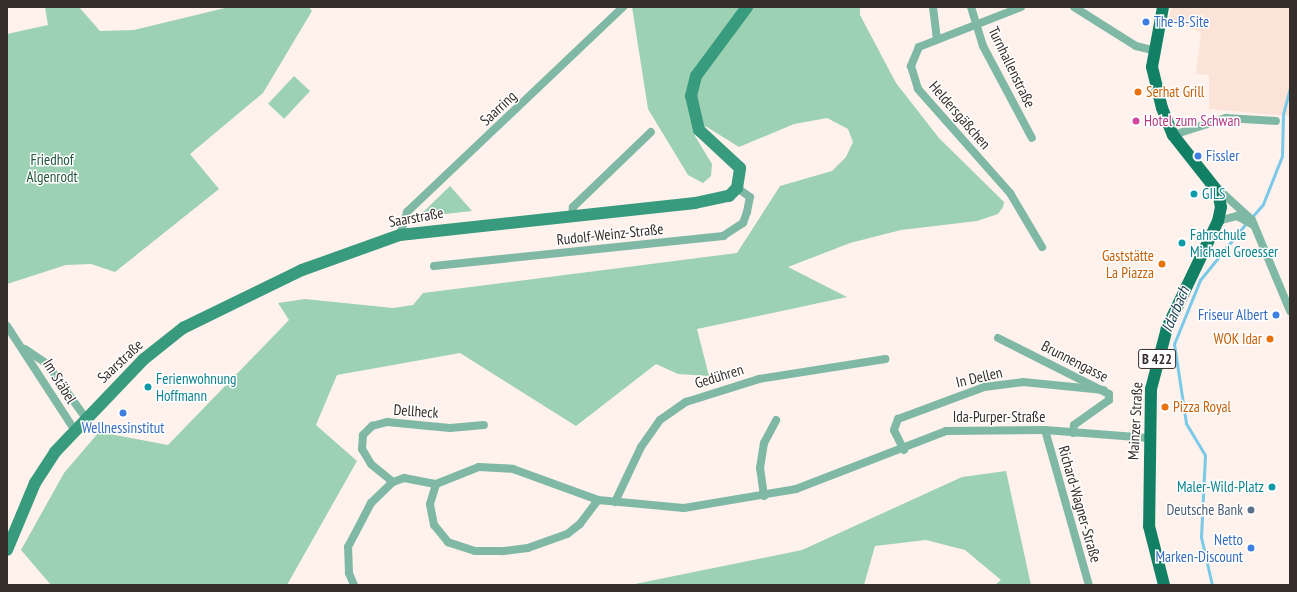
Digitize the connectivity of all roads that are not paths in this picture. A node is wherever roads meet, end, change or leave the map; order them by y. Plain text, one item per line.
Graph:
1 (623, 7) edge
2 (747, 7) edge
3 (933, 7) edge
4 (971, 7) edge
5 (1021, 7) edge
6 (1074, 7) edge
7 (1163, 7) edge
8 (976, 24) junction
9 (937, 39) junction
10 (1152, 50) junction
11 (1276, 121) dead end
12 (651, 132) dead end
13 (1173, 135) junction
14 (1032, 138) dead end
15 (1211, 183) junction
16 (737, 188) junction
17 (572, 216) junction
18 (1218, 221) junction
19 (1254, 225) junction
20 (400, 235) junction
21 (1042, 247) dead end
22 (434, 266) dead end
23 (1290, 311) edge
24 (7, 326) edge
25 (998, 338) dead end
26 (22, 348) junction
27 (885, 359) dead end
28 (1104, 390) junction
29 (86, 417) junction
30 (776, 420) dead end
31 (484, 425) dead end
32 (74, 429) junction
33 (1045, 430) junction
34 (1073, 433) junction
35 (1149, 438) junction
36 (904, 450) junction
37 (393, 482) junction
38 (436, 484) junction
39 (764, 496) junction
40 (598, 500) junction
41 (615, 502) junction
42 (7, 550) edge
43 (354, 585) edge
44 (1089, 585) edge
45 (1164, 585) edge

1 - 20 street, Saarring
2 - 16 street
3 - 9 street
4 - 8 street, Turnhallenstraße
5 - 8 street, Heldersgäßchen
6 - 10 street
7 - 10 main road, B 422
8 - 9 street, Heldersgäßchen
8 - 14 street, Turnhallenstraße
9 - 21 street, Heldersgäßchen
10 - 13 main road, B 422
11 - 13 street
12 - 17 street
13 - 15 main road, B 422
15 - 18 main road, B 422
15 - 19 street
16 - 17 street, Saarstraße
16 - 22 street, Rudolf-Weinz-Straße
17 - 20 street, Saarstraße
18 - 19 street
18 - 35 main road, Mainzer Straße / B 422
19 - 23 street
20 - 29 street, Saarstraße
24 - 26 street, Im Stäbel
25 - 28 street, Brunnengasse
26 - 29 street, Im Stäbel
26 - 32 street, Im Stäbel
27 - 41 street, Gedühren
28 - 34 street, Brunnengasse
28 - 36 street, In Dellen
29 - 32 street, Saarstraße
30 - 39 street
31 - 37 street, Dellheck
32 - 42 street, Saarstraße
33 - 34 street, Ida-Purper-Straße
33 - 36 street, Ida-Purper-Straße
33 - 44 street, Richard-Wagner-Straße
34 - 35 street, Ida-Purper-Straße
35 - 45 main road, Mainzer Straße / B 422
36 - 39 street, Ida-Purper-Straße
37 - 38 street
37 - 43 street
38 - 40 street, Ida-Purper-Straße
38 - 40 street
39 - 41 street, Ida-Purper-Straße
40 - 41 street, Ida-Purper-Straße

